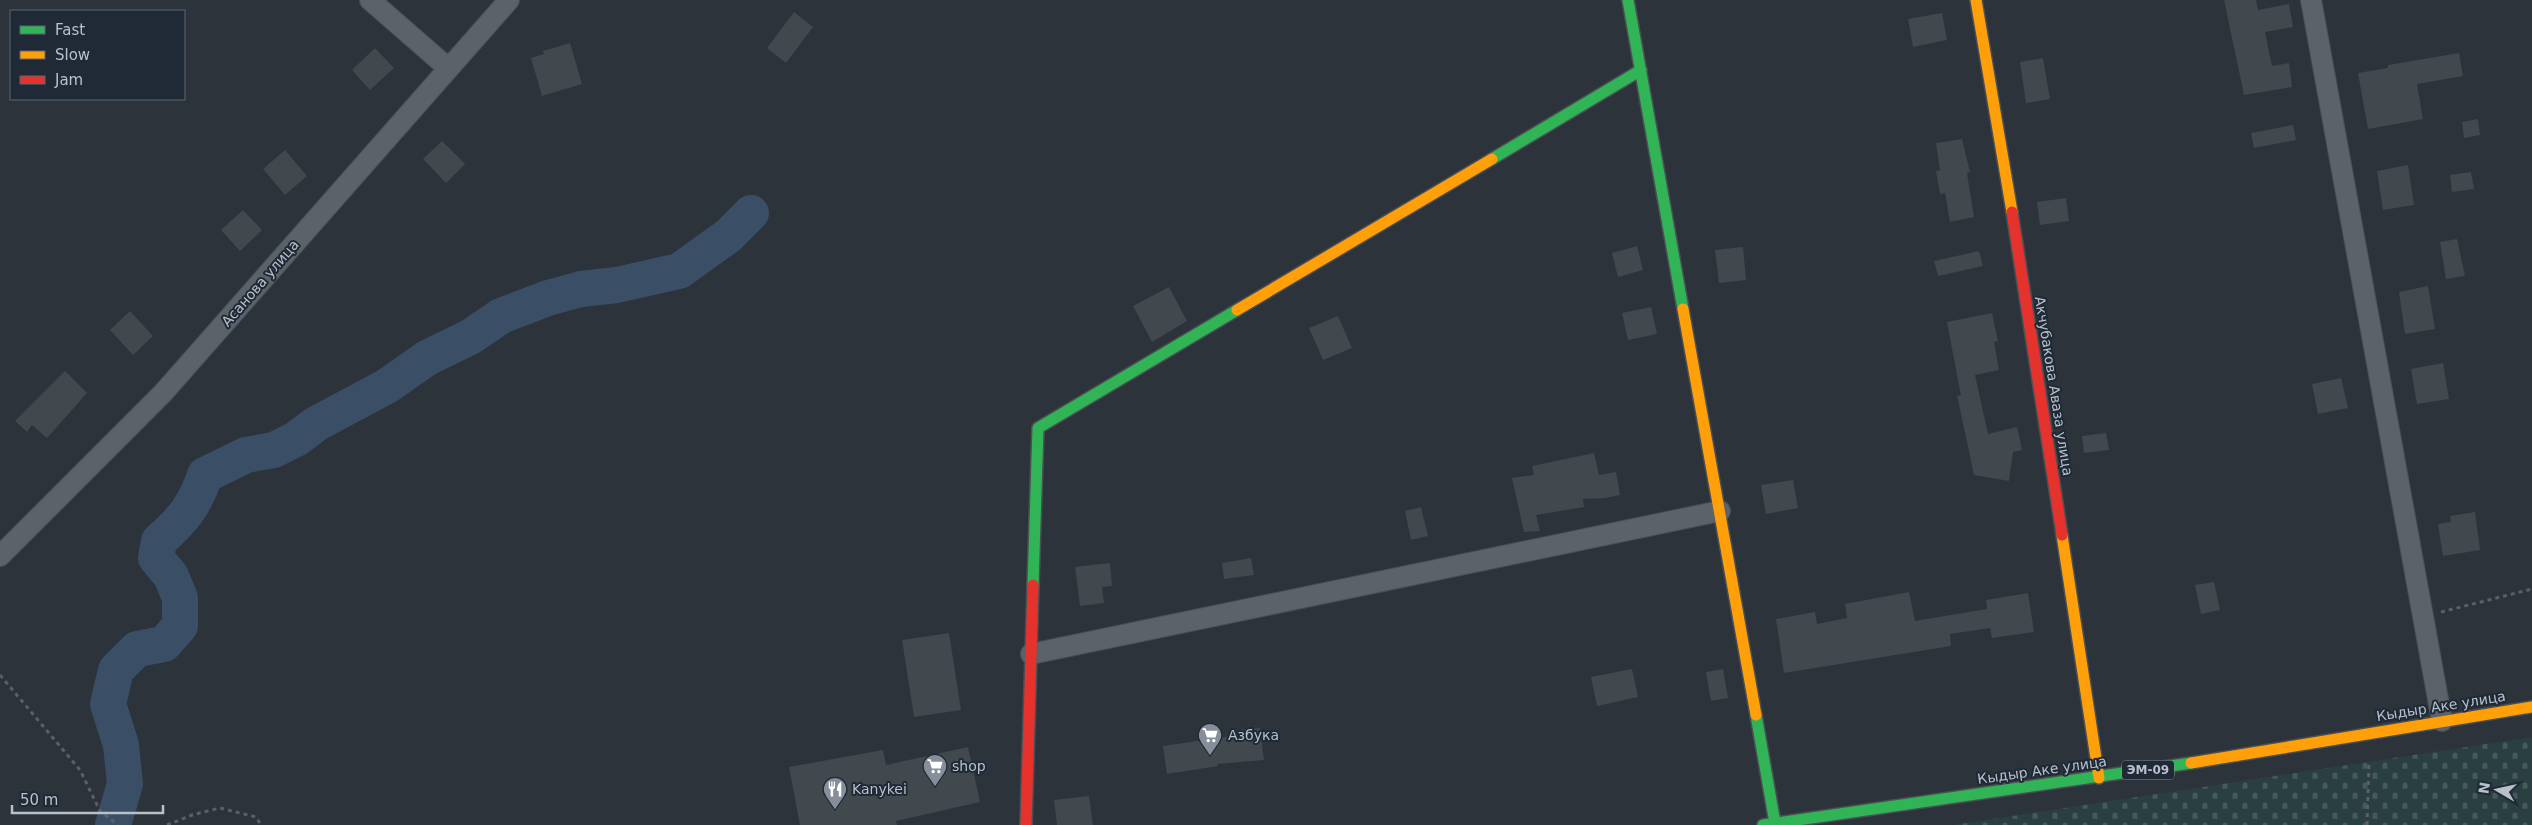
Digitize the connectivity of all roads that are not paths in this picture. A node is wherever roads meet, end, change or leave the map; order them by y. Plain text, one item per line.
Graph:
1 (370, 0) edge
2 (509, 0) edge
3 (1628, 0) edge
4 (1976, 0) edge
5 (2311, 0) edge
6 (448, 68) junction
7 (1641, 70) junction
8 (1720, 511) junction
9 (0, 556) edge
10 (1032, 654) junction
11 (2532, 707) edge
12 (2442, 721) junction
13 (2098, 778) junction
14 (1775, 823) junction
15 (1026, 825) edge
16 (1762, 825) edge

1 - 6 street
2 - 6 street, Асанова улица
3 - 7 main road
4 - 13 main road, Акчубакова Аваза улица
5 - 12 street
6 - 9 street, Асанова улица
7 - 8 main road
7 - 10 main road
8 - 10 street
8 - 14 main road
10 - 15 main road
11 - 12 main road, Кыдыр Аке улица / ЭМ-09
12 - 13 main road, Кыдыр Аке улица / ЭМ-09
13 - 14 main road, Кыдыр Аке улица / ЭМ-09
14 - 16 main road, Кыдыр Аке улица / ЭМ-09

